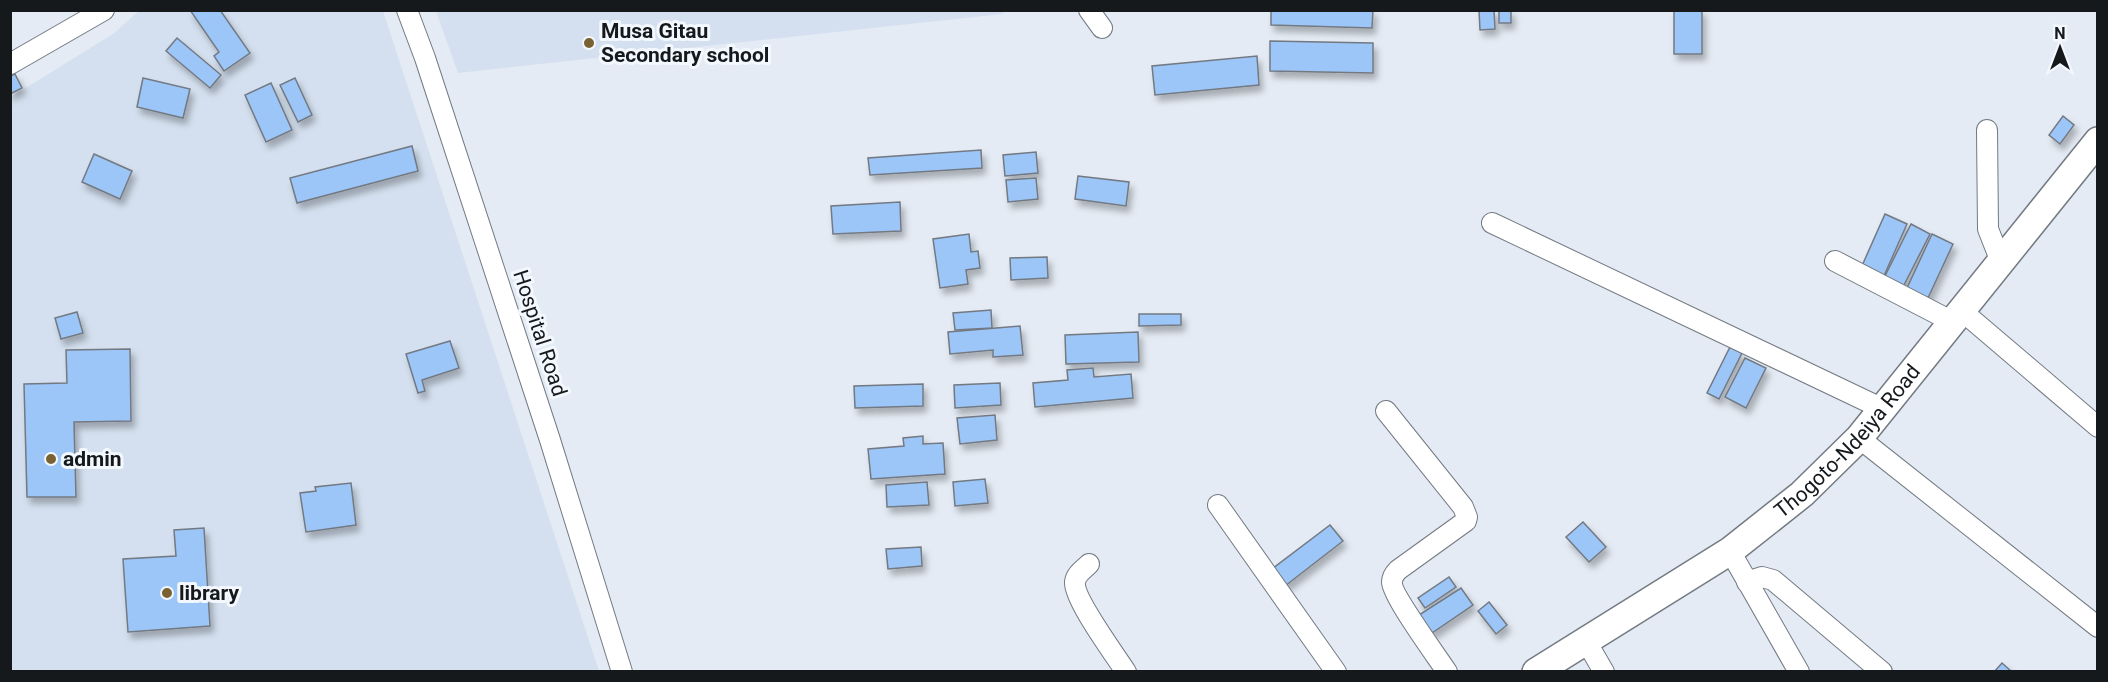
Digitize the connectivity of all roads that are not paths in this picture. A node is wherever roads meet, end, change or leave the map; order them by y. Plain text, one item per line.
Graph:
1 (104, 10) edge
2 (407, 10) edge
3 (1089, 10) edge
4 (1102, 28) dead end
5 (10, 64) edge
6 (1988, 130) dead end
7 (2097, 141) edge
8 (1492, 223) dead end
9 (1835, 261) dead end
10 (2001, 262) junction
11 (1958, 316) junction
12 (1883, 409) junction
13 (1386, 411) dead end
14 (2097, 427) edge
15 (1859, 438) junction
16 (1218, 505) dead end
17 (1730, 551) junction
18 (1089, 564) dead end
19 (1747, 582) junction
20 (2097, 627) edge
21 (1586, 641) junction
22 (622, 672) edge
23 (1126, 672) edge
24 (1336, 672) edge
25 (1447, 672) edge
26 (1536, 672) edge
27 (1604, 672) edge
28 (1799, 672) edge
29 (1882, 672) edge

1 - 5 street
2 - 22 street, Hospital Road
3 - 4 street
6 - 10 street
7 - 10 main road, Thogoto-Ndeiya Road
8 - 12 street
9 - 11 street
10 - 11 main road, Thogoto-Ndeiya Road
11 - 12 main road, Thogoto-Ndeiya Road
11 - 14 street
12 - 15 main road, Thogoto-Ndeiya Road
13 - 25 street
15 - 17 main road, Thogoto-Ndeiya Road
15 - 20 street
16 - 24 street
17 - 19 street
17 - 21 main road, Thogoto-Ndeiya Road
18 - 23 street
19 - 28 street
19 - 29 street
21 - 26 main road, Thogoto-Ndeiya Road
21 - 27 street

